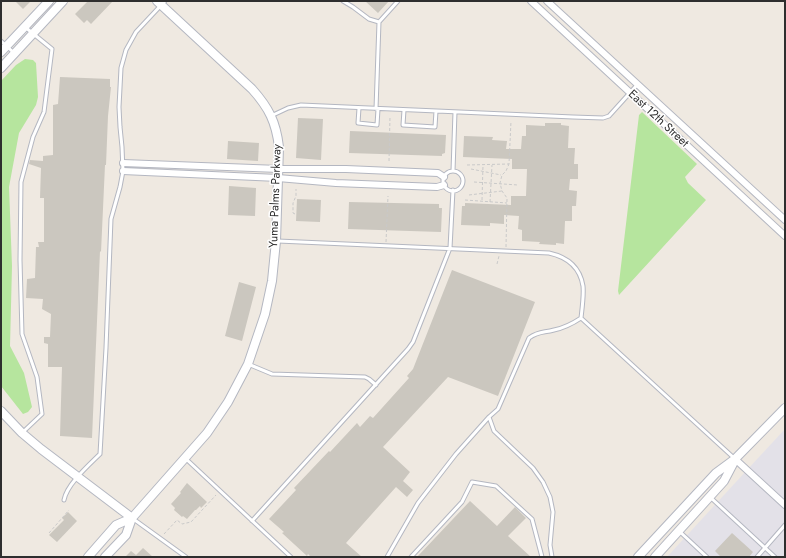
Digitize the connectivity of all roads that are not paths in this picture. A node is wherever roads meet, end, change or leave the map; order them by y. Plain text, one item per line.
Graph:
1 (49, 1) edge
2 (63, 1) edge
3 (342, 1) edge
4 (398, 1) edge
5 (532, 1) edge
6 (547, 1) edge
7 (161, 2) edge
8 (379, 22) junction
9 (25, 27) junction
10 (32, 34) junction
11 (3, 46) edge
12 (15, 53) junction
13 (1, 68) edge
14 (637, 84) junction
15 (630, 92) junction
16 (359, 108) junction
17 (377, 109) junction
18 (404, 110) junction
19 (436, 111) junction
20 (455, 112) junction
21 (272, 116) junction
22 (123, 163) junction
23 (279, 169) junction
24 (123, 171) junction
25 (453, 171) junction
26 (444, 177) junction
27 (278, 178) junction
28 (444, 184) junction
29 (452, 190) junction
30 (754, 192) junction
31 (746, 200) junction
32 (785, 220) edge
33 (785, 236) edge
34 (276, 241) junction
35 (450, 248) junction
36 (581, 318) junction
37 (248, 364) junction
38 (376, 385) junction
39 (785, 408) edge
40 (1, 411) edge
41 (489, 417) junction
42 (22, 433) junction
43 (185, 458) junction
44 (735, 459) junction
45 (78, 477) junction
46 (710, 497) junction
47 (64, 500) dead end
48 (785, 505) edge
49 (132, 518) junction
50 (252, 521) junction
51 (785, 525) edge
52 (679, 531) junction
53 (765, 548) junction
54 (88, 557) edge
55 (105, 557) edge
56 (186, 557) edge
57 (291, 557) edge
58 (387, 557) edge
59 (411, 557) edge
60 (542, 557) edge
61 (552, 557) edge
62 (638, 557) edge
63 (655, 557) edge
64 (707, 557) edge
65 (757, 557) edge
66 (774, 557) edge

1 - 9 street
2 - 10 street
3 - 8 lane
4 - 8 lane
5 - 15 street, East 12th Street
6 - 14 street, East 12th Street
7 - 21 street, Yuma Palms Parkway
7 - 22 lane
8 - 17 lane
9 - 10 lane
9 - 11 street
10 - 12 street
10 - 42 lane
11 - 12 lane
12 - 13 street
14 - 15 lane
14 - 30 street, East 12th Street
15 - 20 lane
15 - 31 street, East 12th Street
16 - 17 lane
16 - 17 lane
16 - 21 lane
17 - 18 lane
18 - 19 lane
18 - 19 lane
19 - 20 lane
20 - 25 lane
21 - 23 street, Yuma Palms Parkway
22 - 23 street
22 - 24 lane
23 - 26 street
23 - 27 street, Yuma Palms Parkway
24 - 27 street
24 - 45 lane
25 - 26 lane
25 - 29 lane
26 - 28 lane
27 - 28 street
27 - 34 street, Yuma Palms Parkway
28 - 29 lane
29 - 35 lane
30 - 31 street
30 - 32 street, East 12th Street
31 - 33 street, East 12th Street
34 - 35 lane
34 - 37 street, Yuma Palms Parkway
35 - 36 lane
35 - 38 lane
36 - 41 lane
36 - 44 lane
37 - 38 lane
37 - 43 street, Yuma Palms Parkway
38 - 50 lane
39 - 44 street
40 - 42 street
41 - 58 lane
41 - 61 lane
42 - 45 street
43 - 49 street, Yuma Palms Parkway
43 - 50 lane
44 - 46 street
44 - 48 street
44 - 62 street
45 - 47 lane
45 - 49 street
46 - 52 street
46 - 53 lane
49 - 54 street
49 - 55 street
49 - 56 lane
50 - 57 lane
51 - 53 lane
52 - 63 street
52 - 64 lane
53 - 65 lane
53 - 66 lane
59 - 60 lane

